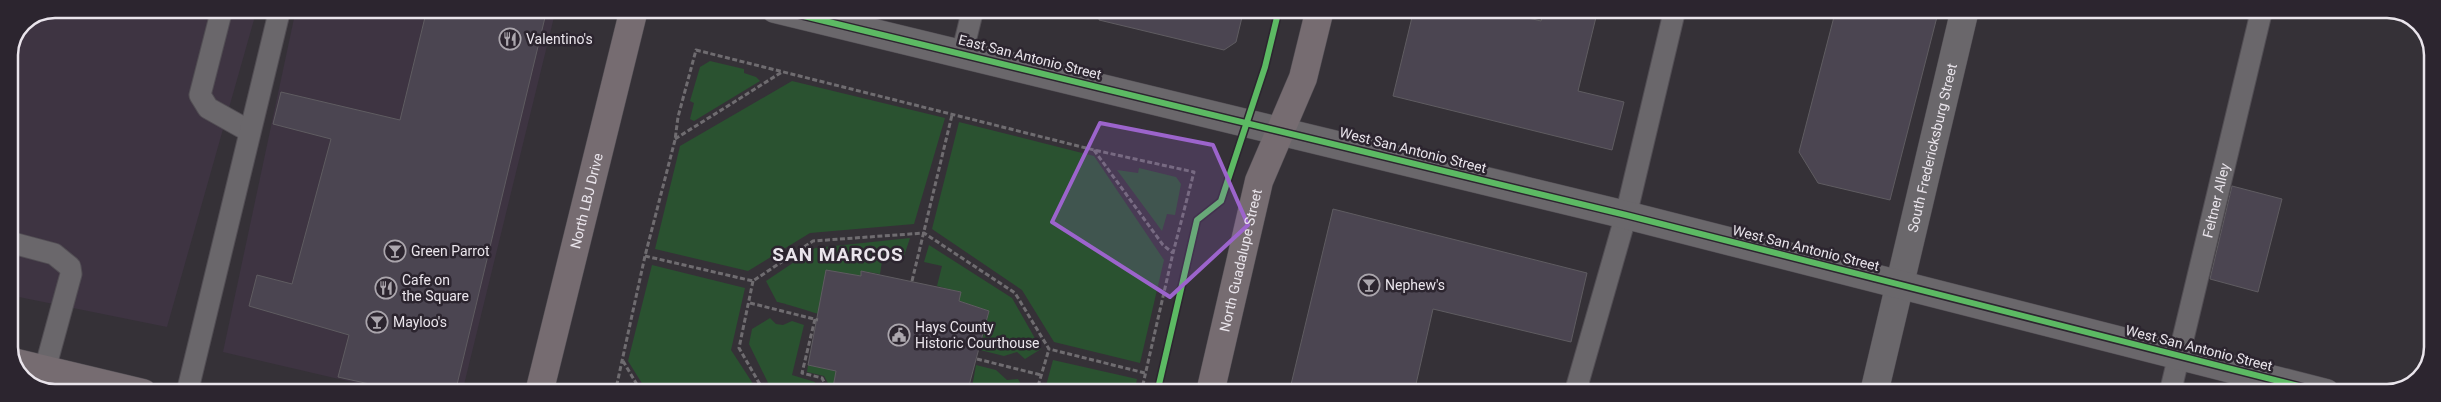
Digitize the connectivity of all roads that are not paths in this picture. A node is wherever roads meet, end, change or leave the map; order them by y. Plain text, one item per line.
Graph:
1 (220, 17) edge
2 (278, 17) edge
3 (632, 17) edge
4 (810, 17) edge
5 (971, 17) edge
6 (1318, 18) edge
7 (1673, 18) edge
8 (1963, 18) edge
9 (2260, 18) edge
10 (962, 54) junction
11 (249, 131) junction
12 (1280, 131) junction
13 (1626, 215) junction
14 (18, 244) edge
15 (1899, 285) junction
16 (2180, 356) junction
17 (21, 364) edge
18 (45, 370) junction
19 (105, 384) edge
20 (189, 384) edge
21 (541, 384) edge
22 (1212, 384) edge
23 (1579, 384) edge
24 (1876, 384) edge
25 (2172, 384) edge
26 (2290, 384) edge

1 - 11 lane
2 - 11 lane
3 - 21 main road, North LBJ Drive
4 - 10 street, East San Antonio Street
5 - 10 lane
6 - 12 main road, North Guadalupe Street
7 - 13 lane
8 - 15 street, South Fredericksburg Street
9 - 16 lane, Feltner Alley
10 - 12 street, East San Antonio Street
11 - 20 lane
12 - 13 street, West San Antonio Street
12 - 22 main road, North Guadalupe Street
13 - 15 street, West San Antonio Street
13 - 23 lane
14 - 18 lane
15 - 16 street, West San Antonio Street
15 - 24 street, South Fredericksburg Street
16 - 25 lane, Feltner Alley
16 - 26 street, West San Antonio Street
17 - 18 main road
18 - 19 main road

